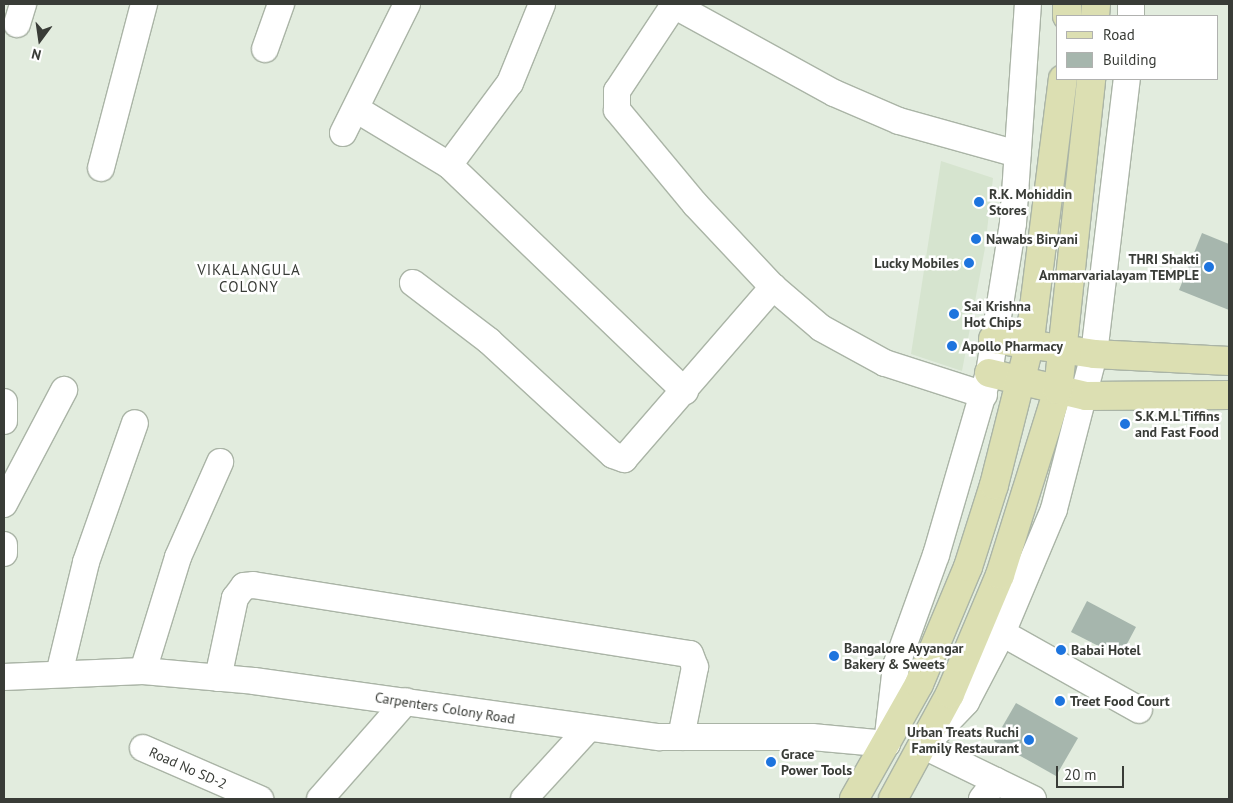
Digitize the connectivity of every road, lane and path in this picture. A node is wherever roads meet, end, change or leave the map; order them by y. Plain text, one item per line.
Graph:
1 (144, 4) edge
2 (281, 4) edge
3 (407, 4) edge
4 (542, 4) edge
5 (673, 4) edge
6 (1028, 4) edge
7 (265, 49) dead end
8 (1063, 80) edge
9 (1091, 80) edge
10 (1127, 80) edge
11 (356, 109) junction
12 (343, 133) dead end
13 (1018, 154) junction
14 (449, 165) junction
15 (101, 168) dead end
16 (413, 283) dead end
17 (773, 288) junction
18 (993, 339) junction
19 (1029, 347) junction
20 (1064, 351) junction
21 (1094, 354) junction
22 (1229, 361) edge
23 (1021, 382) junction
24 (987, 384) junction
25 (64, 390) dead end
26 (1058, 390) junction
27 (685, 391) junction
28 (1229, 395) edge
29 (1086, 396) junction
30 (4, 402) edge
31 (4, 421) edge
32 (135, 423) dead end
33 (220, 462) dead end
34 (4, 504) edge
35 (4, 545) edge
36 (4, 552) edge
37 (1002, 632) junction
38 (143, 671) junction
39 (59, 674) junction
40 (4, 676) edge
41 (218, 678) junction
42 (406, 701) junction
43 (1139, 710) dead end
44 (588, 730) junction
45 (681, 737) junction
46 (887, 744) junction
47 (924, 746) junction
48 (143, 748) dead end
49 (989, 790) edge
50 (260, 799) edge
51 (320, 799) edge
52 (524, 799) edge
53 (854, 799) edge
54 (893, 799) edge
55 (1033, 799) edge

1 - 15 street
2 - 7 street
3 - 11 street
4 - 14 street
5 - 13 street
5 - 17 street
6 - 13 street
8 - 19 main road
9 - 20 main road
10 - 21 street
11 - 12 street
11 - 14 street
13 - 18 street
14 - 27 street
16 - 27 street
17 - 24 street
17 - 27 street
18 - 19 main road
18 - 24 street
19 - 20 main road
19 - 23 main road
20 - 21 main road
20 - 26 main road
21 - 22 main road
21 - 29 street
23 - 24 main road
23 - 26 main road
23 - 46 main road
24 - 46 street
25 - 34 street
26 - 29 main road
26 - 47 main road
28 - 29 main road
29 - 37 street
30 - 31 street
32 - 39 street
33 - 38 street
35 - 36 street
37 - 43 street
37 - 47 street
38 - 39 street, Carpenters Colony Road
38 - 41 street, Carpenters Colony Road
39 - 40 street, Carpenters Colony Road
41 - 42 street, Carpenters Colony Road
41 - 45 street
42 - 44 street, Carpenters Colony Road
42 - 51 street
44 - 45 street, Carpenters Colony Road
44 - 52 street
45 - 46 street, Carpenters Colony Road
46 - 53 main road
47 - 49 street
47 - 54 main road
48 - 50 street, Road No SD-2
49 - 55 street

